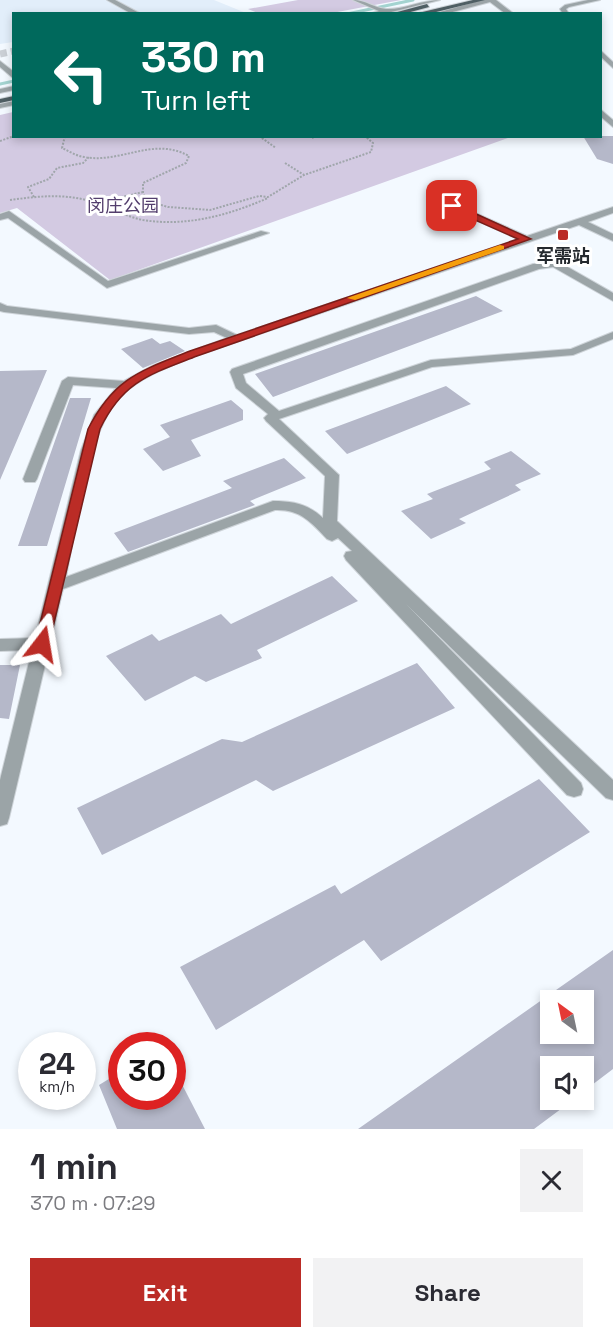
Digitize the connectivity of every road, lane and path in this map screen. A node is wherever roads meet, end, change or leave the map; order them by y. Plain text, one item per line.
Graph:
1 (110, 0) edge
2 (356, 0) edge
3 (437, 0) edge
4 (456, 0) edge
5 (482, 0) edge
6 (490, 0) edge
7 (597, 0) edge
8 (380, 11) edge
9 (134, 12) edge
10 (426, 12) edge
11 (445, 12) edge
12 (508, 12) edge
13 (565, 12) edge
14 (602, 54) edge
15 (0, 63) edge
16 (613, 66) edge
17 (12, 75) edge
18 (602, 113) edge
19 (613, 125) edge
20 (64, 138) edge
21 (262, 138) edge
22 (367, 138) edge
23 (276, 148) dead end
24 (90, 157) junction
25 (285, 163) dead end
26 (304, 175) junction
27 (143, 192) junction
28 (34, 196) junction
29 (268, 197) junction
30 (0, 201) edge
31 (96, 203) junction
32 (452, 206) dead end
33 (613, 210) edge
34 (0, 217) edge
35 (579, 221) junction
36 (264, 233) dead end
37 (613, 238) edge
38 (526, 239) junction
39 (613, 298) edge
40 (0, 306) edge
41 (613, 335) edge
42 (235, 338) junction
43 (126, 385) junction
44 (277, 415) junction
45 (30, 479) dead end
46 (56, 586) junction
47 (42, 644) junction
48 (0, 645) edge
49 (574, 789) dead end
50 (613, 792) edge
51 (0, 818) edge

1 - 9 street
2 - 8 street
3 - 8 street
4 - 8 main road
5 - 10 main road
6 - 11 street
6 - 12 street
7 - 13 street
14 - 16 street
15 - 17 street
18 - 19 street
20 - 24 path
21 - 23 path
22 - 26 path
24 - 27 path
24 - 28 path
25 - 26 path
26 - 29 path
27 - 29 path
27 - 31 path
28 - 30 path
28 - 31 path
29 - 31 path
32 - 38 street
33 - 35 street
34 - 36 street
35 - 37 street
35 - 38 street
38 - 42 street
39 - 44 street
40 - 42 street
41 - 44 street
42 - 43 street
43 - 45 street
43 - 46 street
44 - 50 street
46 - 47 street
46 - 49 street
47 - 48 street
47 - 51 street

